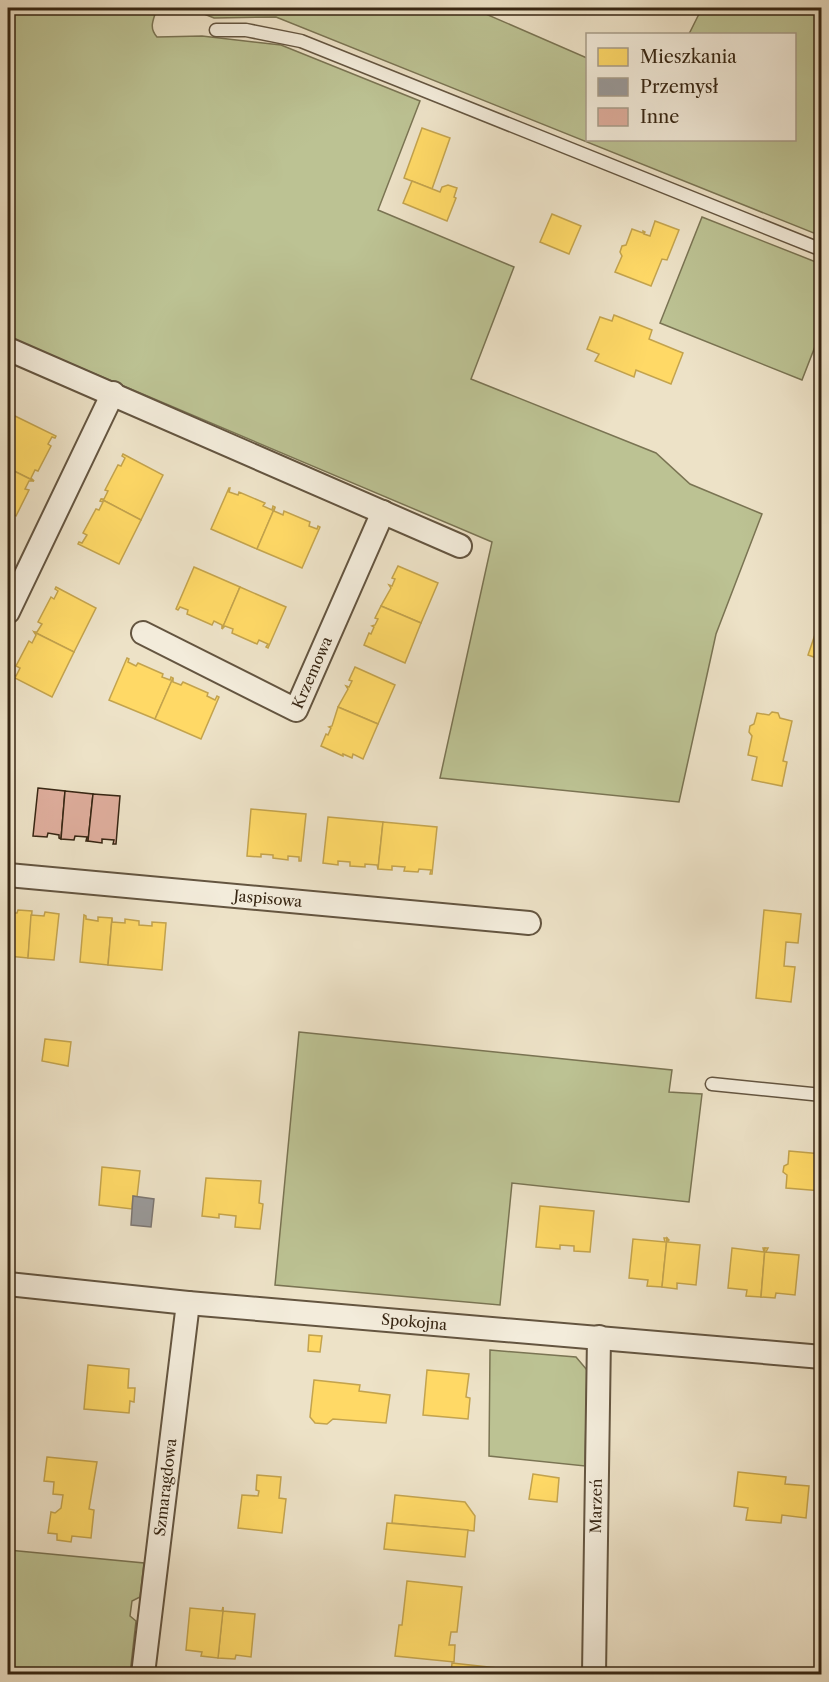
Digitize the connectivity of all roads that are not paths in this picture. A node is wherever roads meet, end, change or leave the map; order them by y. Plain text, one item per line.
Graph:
1 (216, 30) dead end
2 (822, 250) edge
3 (8, 349) edge
4 (113, 393) junction
5 (383, 512) junction
6 (460, 546) dead end
7 (8, 612) edge
8 (143, 633) dead end
9 (8, 875) edge
10 (529, 923) dead end
11 (712, 1084) dead end
12 (822, 1095) edge
13 (8, 1284) edge
14 (188, 1303) junction
15 (599, 1337) junction
16 (822, 1357) edge
17 (143, 1674) edge
18 (594, 1674) edge

1 - 2 lane
3 - 4 street
4 - 5 street
4 - 7 street
5 - 6 street
5 - 8 street, Krzemowa
9 - 10 street, Jaspisowa
11 - 12 lane
13 - 14 street, Spokojna
14 - 15 street, Spokojna
14 - 17 street, Szmaragdowa
15 - 16 street, Spokojna
15 - 18 street, Marzeń

